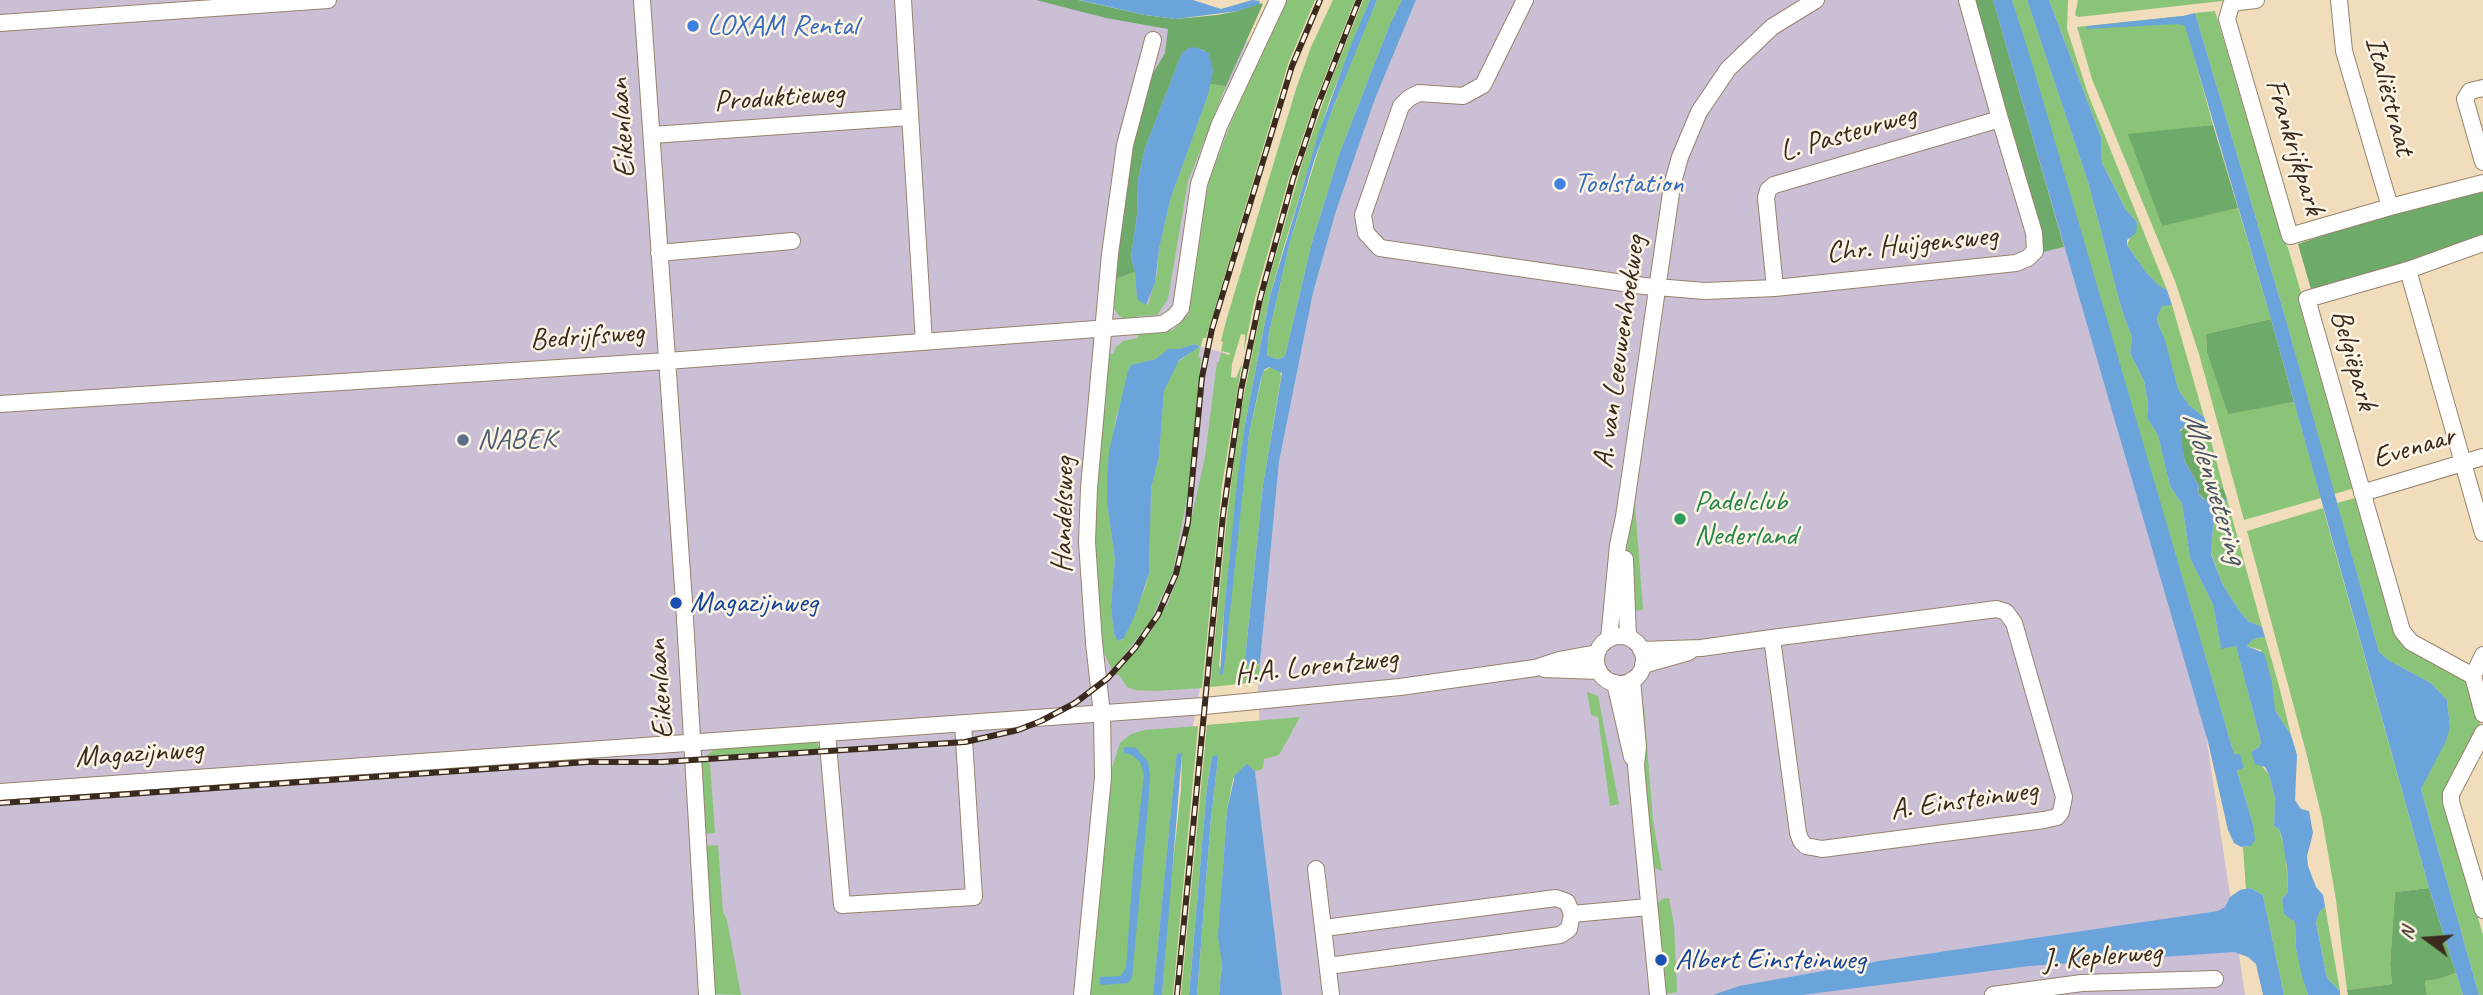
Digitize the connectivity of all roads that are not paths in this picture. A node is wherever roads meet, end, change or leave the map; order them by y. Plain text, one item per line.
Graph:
1 (328, 0) edge
2 (642, 0) edge
3 (903, 0) edge
4 (1278, 0) edge
5 (1525, 0) edge
6 (1967, 0) edge
7 (2256, 0) edge
8 (2339, 0) edge
9 (1810, 1) edge
10 (0, 23) edge
11 (1153, 40) dead end
12 (2483, 88) edge
13 (910, 117) junction
14 (2000, 120) junction
15 (652, 135) junction
16 (2483, 162) edge
17 (2483, 183) edge
18 (2390, 206) junction
19 (792, 241) dead end
20 (2483, 243) edge
21 (659, 253) junction
22 (2408, 270) junction
23 (1657, 288) junction
24 (1774, 288) junction
25 (1104, 329) junction
26 (924, 342) junction
27 (667, 360) junction
28 (0, 404) edge
29 (2483, 457) edge
30 (2462, 463) junction
31 (2362, 493) junction
32 (1624, 517) junction
33 (2483, 533) edge
34 (1628, 637) junction
35 (1772, 638) junction
36 (1609, 639) junction
37 (1597, 653) junction
38 (2483, 655) edge
39 (1642, 657) junction
40 (1535, 668) junction
41 (1600, 671) junction
42 (2473, 676) junction
43 (1632, 680) junction
44 (1615, 682) junction
45 (1102, 714) junction
46 (2483, 714) edge
47 (963, 724) junction
48 (827, 733) junction
49 (2483, 733) edge
50 (692, 742) junction
51 (1636, 765) junction
52 (0, 792) edge
53 (1316, 869) dead end
54 (1648, 907) junction
55 (2483, 910) edge
56 (1572, 914) junction
57 (1324, 928) junction
58 (1328, 966) junction
59 (2215, 979) dead end
60 (707, 995) edge
61 (1082, 995) edge
62 (1331, 995) edge
63 (1647, 995) edge
64 (1658, 995) edge
65 (1993, 995) edge

1 - 10 street
2 - 15 street, Eikenlaan
3 - 13 street
4 - 25 street, Bedrijfsweg
5 - 23 street, Chr. Huijgensweg
6 - 14 street, Chr. Huijgensweg
7 - 18 street, Frankrijkpark
8 - 18 street, Italiëstraat
9 - 23 street, A. van Leeuwenhoekweg
11 - 25 street, Handelsweg
12 - 16 street
13 - 15 street, Produktieweg
13 - 26 street
14 - 24 street, L. Pasteurweg
14 - 24 street, Chr. Huijgensweg
15 - 21 street, Eikenlaan
17 - 18 street, Frankrijkpark
19 - 21 street
20 - 22 street, Belgiëpark
21 - 27 street, Eikenlaan
22 - 30 street
22 - 31 street, Belgiëpark
23 - 24 street, Chr. Huijgensweg
23 - 32 street, A. van Leeuwenhoekweg
25 - 26 street, Bedrijfsweg
25 - 45 street, Handelsweg
26 - 27 street, Bedrijfsweg
27 - 28 street, Bedrijfsweg
27 - 50 street, Eikenlaan
29 - 30 street, Evenaar
30 - 31 street, Evenaar
30 - 33 street
31 - 42 street
32 - 34 street, A. van Leeuwenhoekweg
32 - 36 street, A. van Leeuwenhoekweg
34 - 36 street
34 - 39 street
35 - 35 street, A. Einsteinweg
35 - 39 street, A. Einsteinweg
36 - 37 street
37 - 40 street, H.A. Lorentzweg
37 - 41 street
38 - 42 street
39 - 43 street
40 - 41 street, H.A. Lorentzweg
40 - 45 street, H.A. Lorentzweg
41 - 44 street
42 - 46 street
43 - 44 street
43 - 51 street
44 - 51 street
45 - 47 street, Magazijnweg
45 - 61 street, Handelsweg
47 - 48 street, Magazijnweg
47 - 48 street
48 - 50 street, Magazijnweg
49 - 55 street
50 - 52 street, Magazijnweg
50 - 60 street, Eikenlaan
51 - 54 street
53 - 57 street
54 - 56 street
54 - 63 street
54 - 64 street
56 - 57 street
56 - 58 street
57 - 58 street
58 - 62 street
59 - 65 street, J. Keplerweg

